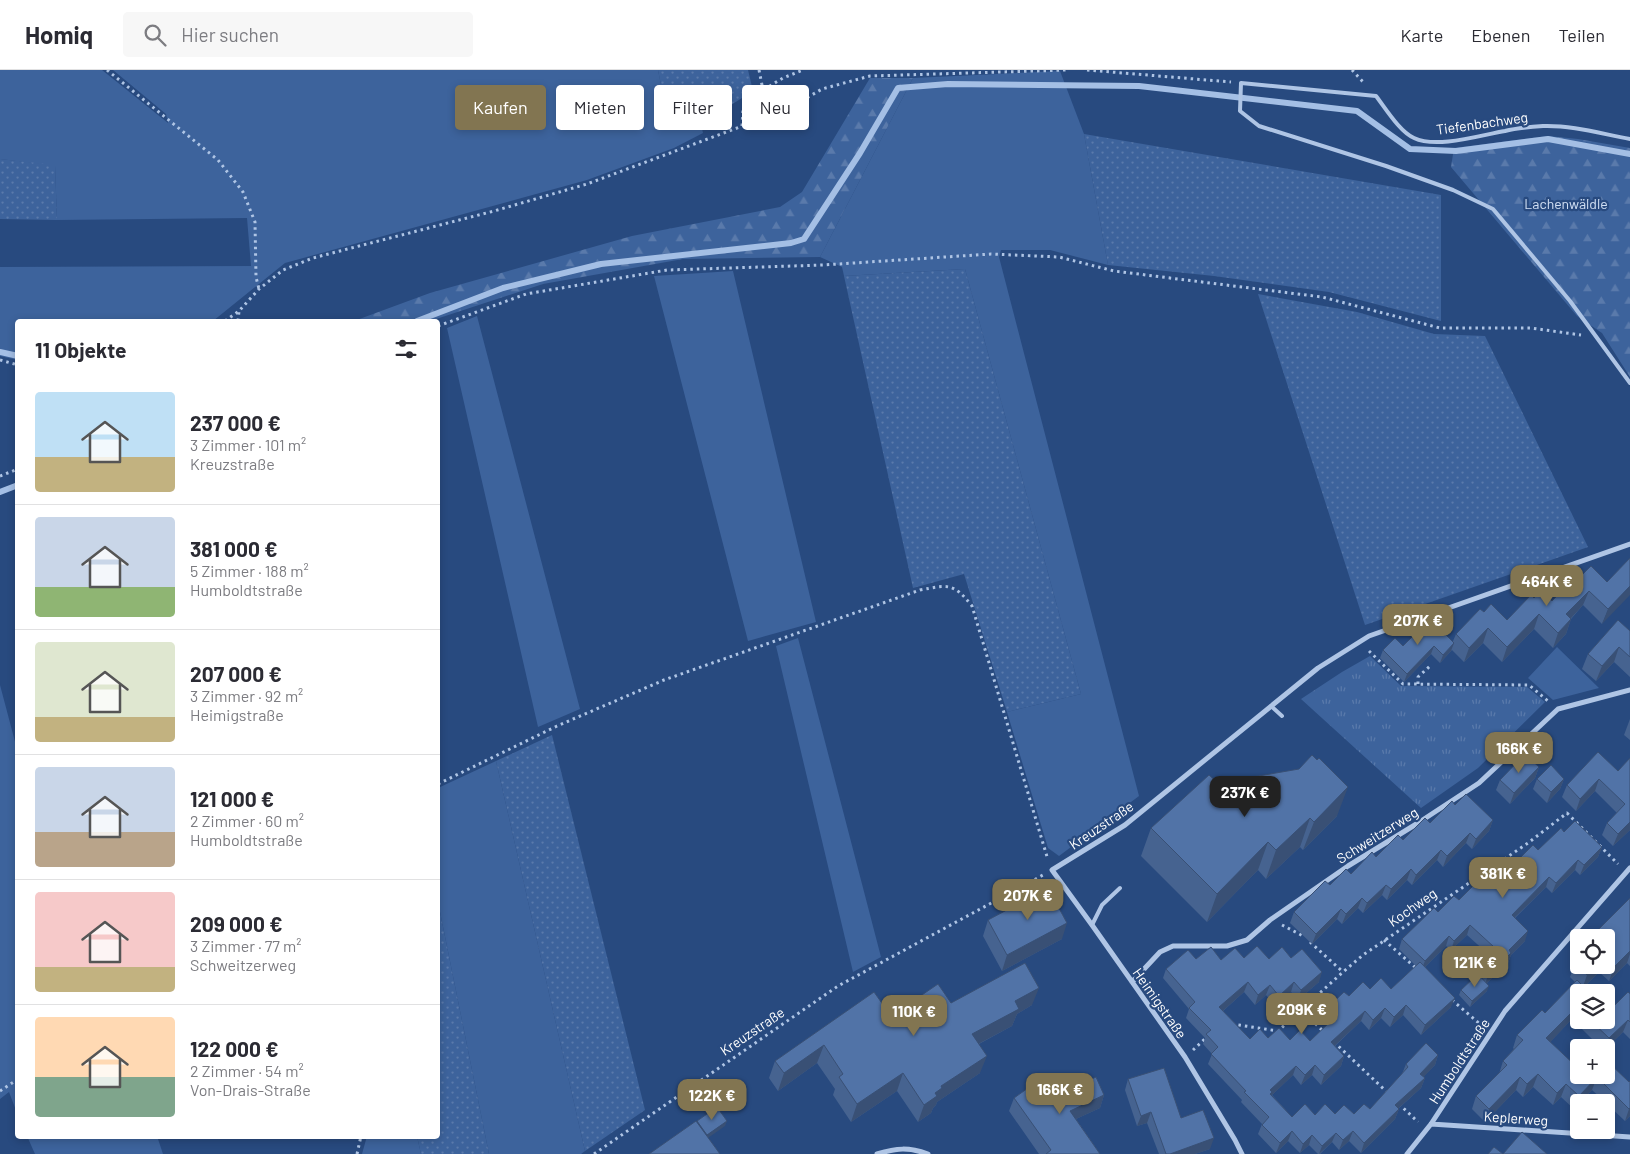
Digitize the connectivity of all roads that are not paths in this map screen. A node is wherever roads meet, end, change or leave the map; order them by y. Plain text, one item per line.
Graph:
1 (1630, 139) edge
2 (1630, 383) edge
3 (1630, 544) edge
4 (1630, 690) edge
5 (1271, 706) junction
6 (1282, 716) dead end
7 (1052, 870) joint
8 (1628, 870) edge
9 (1120, 888) dead end
10 (1092, 925) junction
11 (1132, 982) junction
12 (1431, 1124) junction
13 (1630, 1137) edge
14 (877, 1154) edge
15 (928, 1154) edge
16 (1242, 1154) edge
17 (1407, 1154) edge

1 - 2 lane, Tiefenbachweg
3 - 5 street, Kreuzstraße
4 - 11 street, Schweitzerweg
5 - 6 lane
5 - 7 street, Kreuzstraße
7 - 10 street, Heimigstraße
8 - 12 street, Humboldtstraße
9 - 10 lane
10 - 11 street, Heimigstraße
11 - 16 street, Heimigstraße
12 - 13 street, Keplerweg
12 - 17 street, Humboldtstraße
14 - 15 street

